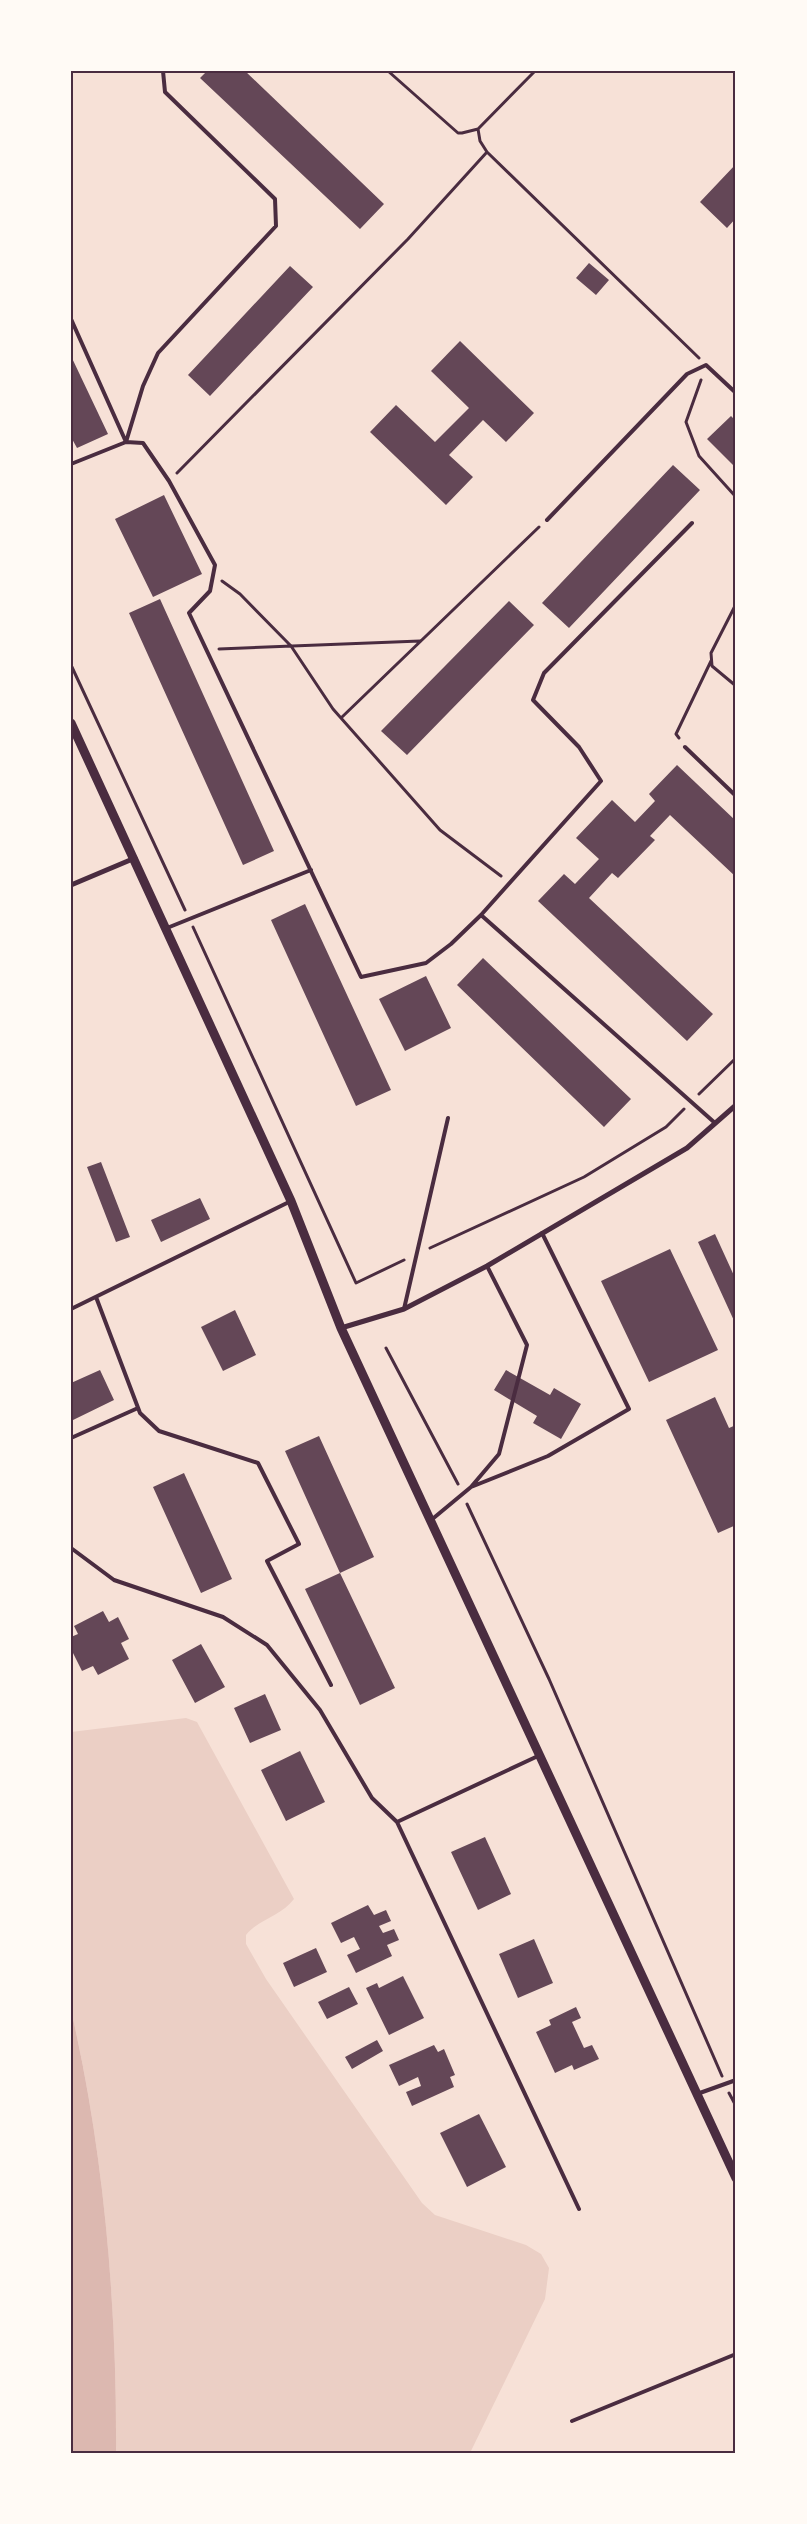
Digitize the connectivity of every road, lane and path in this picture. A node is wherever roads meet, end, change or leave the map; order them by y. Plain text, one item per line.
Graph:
1 (163, 71) edge
2 (388, 71) edge
3 (535, 71) edge
4 (478, 128) junction
5 (487, 152) junction
6 (71, 319) edge
7 (706, 365) junction
8 (736, 393) edge
9 (126, 442) junction
10 (71, 464) edge
11 (169, 481) junction
12 (736, 497) edge
13 (547, 520) joint
14 (692, 523) dead end
15 (213, 575) junction
16 (736, 604) edge
17 (420, 641) junction
18 (291, 646) junction
19 (206, 650) junction
20 (711, 660) junction
21 (71, 665) edge
22 (736, 686) edge
23 (341, 718) junction
24 (71, 723) edge
25 (685, 747) joint
26 (736, 796) edge
27 (135, 858) junction
28 (311, 870) junction
29 (510, 883) junction
30 (71, 886) edge
31 (481, 915) junction
32 (189, 919) junction
33 (167, 928) junction
34 (736, 1058) edge
35 (691, 1102) junction
36 (736, 1105) edge
37 (448, 1118) dead end
38 (715, 1123) junction
39 (291, 1201) junction
40 (542, 1233) junction
41 (417, 1254) junction
42 (487, 1266) junction
43 (96, 1297) junction
44 (71, 1309) edge
45 (404, 1309) junction
46 (341, 1328) junction
47 (386, 1348) dead end
48 (138, 1408) junction
49 (71, 1438) edge
50 (471, 1487) junction
51 (463, 1495) junction
52 (430, 1521) junction
53 (71, 1548) edge
54 (331, 1685) dead end
55 (540, 1755) junction
56 (397, 1822) junction
57 (736, 2080) edge
58 (725, 2084) junction
59 (697, 2094) junction
60 (736, 2106) edge
61 (736, 2178) edge
62 (579, 2209) dead end
63 (736, 2354) edge
64 (572, 2421) dead end

1 - 9 lane
2 - 4 path
3 - 4 path
4 - 5 path
5 - 7 path
5 - 11 path
6 - 9 lane
7 - 8 lane
7 - 12 path
7 - 13 lane
9 - 10 lane
9 - 11 lane
11 - 15 lane
13 - 17 path
14 - 29 lane
15 - 18 path
15 - 19 lane
16 - 20 path
17 - 18 path
17 - 23 path
18 - 19 path
18 - 23 path
19 - 28 lane
20 - 22 path
20 - 25 path
21 - 32 path
23 - 29 path
24 - 27 street
25 - 26 lane
27 - 30 street
27 - 33 street
28 - 31 lane
28 - 32 lane
29 - 31 lane
31 - 35 lane
32 - 33 lane
32 - 41 path
33 - 39 street
34 - 35 path
35 - 38 lane
35 - 41 path
36 - 38 street
37 - 41 lane
38 - 40 street
39 - 43 lane
39 - 46 street
40 - 42 street
40 - 50 lane
41 - 45 lane
42 - 45 street
42 - 50 lane
43 - 44 lane
43 - 48 lane
45 - 46 street
46 - 52 street
47 - 51 path
48 - 49 lane
48 - 54 lane
50 - 51 lane
51 - 52 lane
51 - 58 path
52 - 55 street
53 - 56 lane
55 - 56 lane
55 - 59 street
56 - 62 lane
57 - 58 lane
58 - 59 lane
58 - 60 path
59 - 61 street
63 - 64 lane

